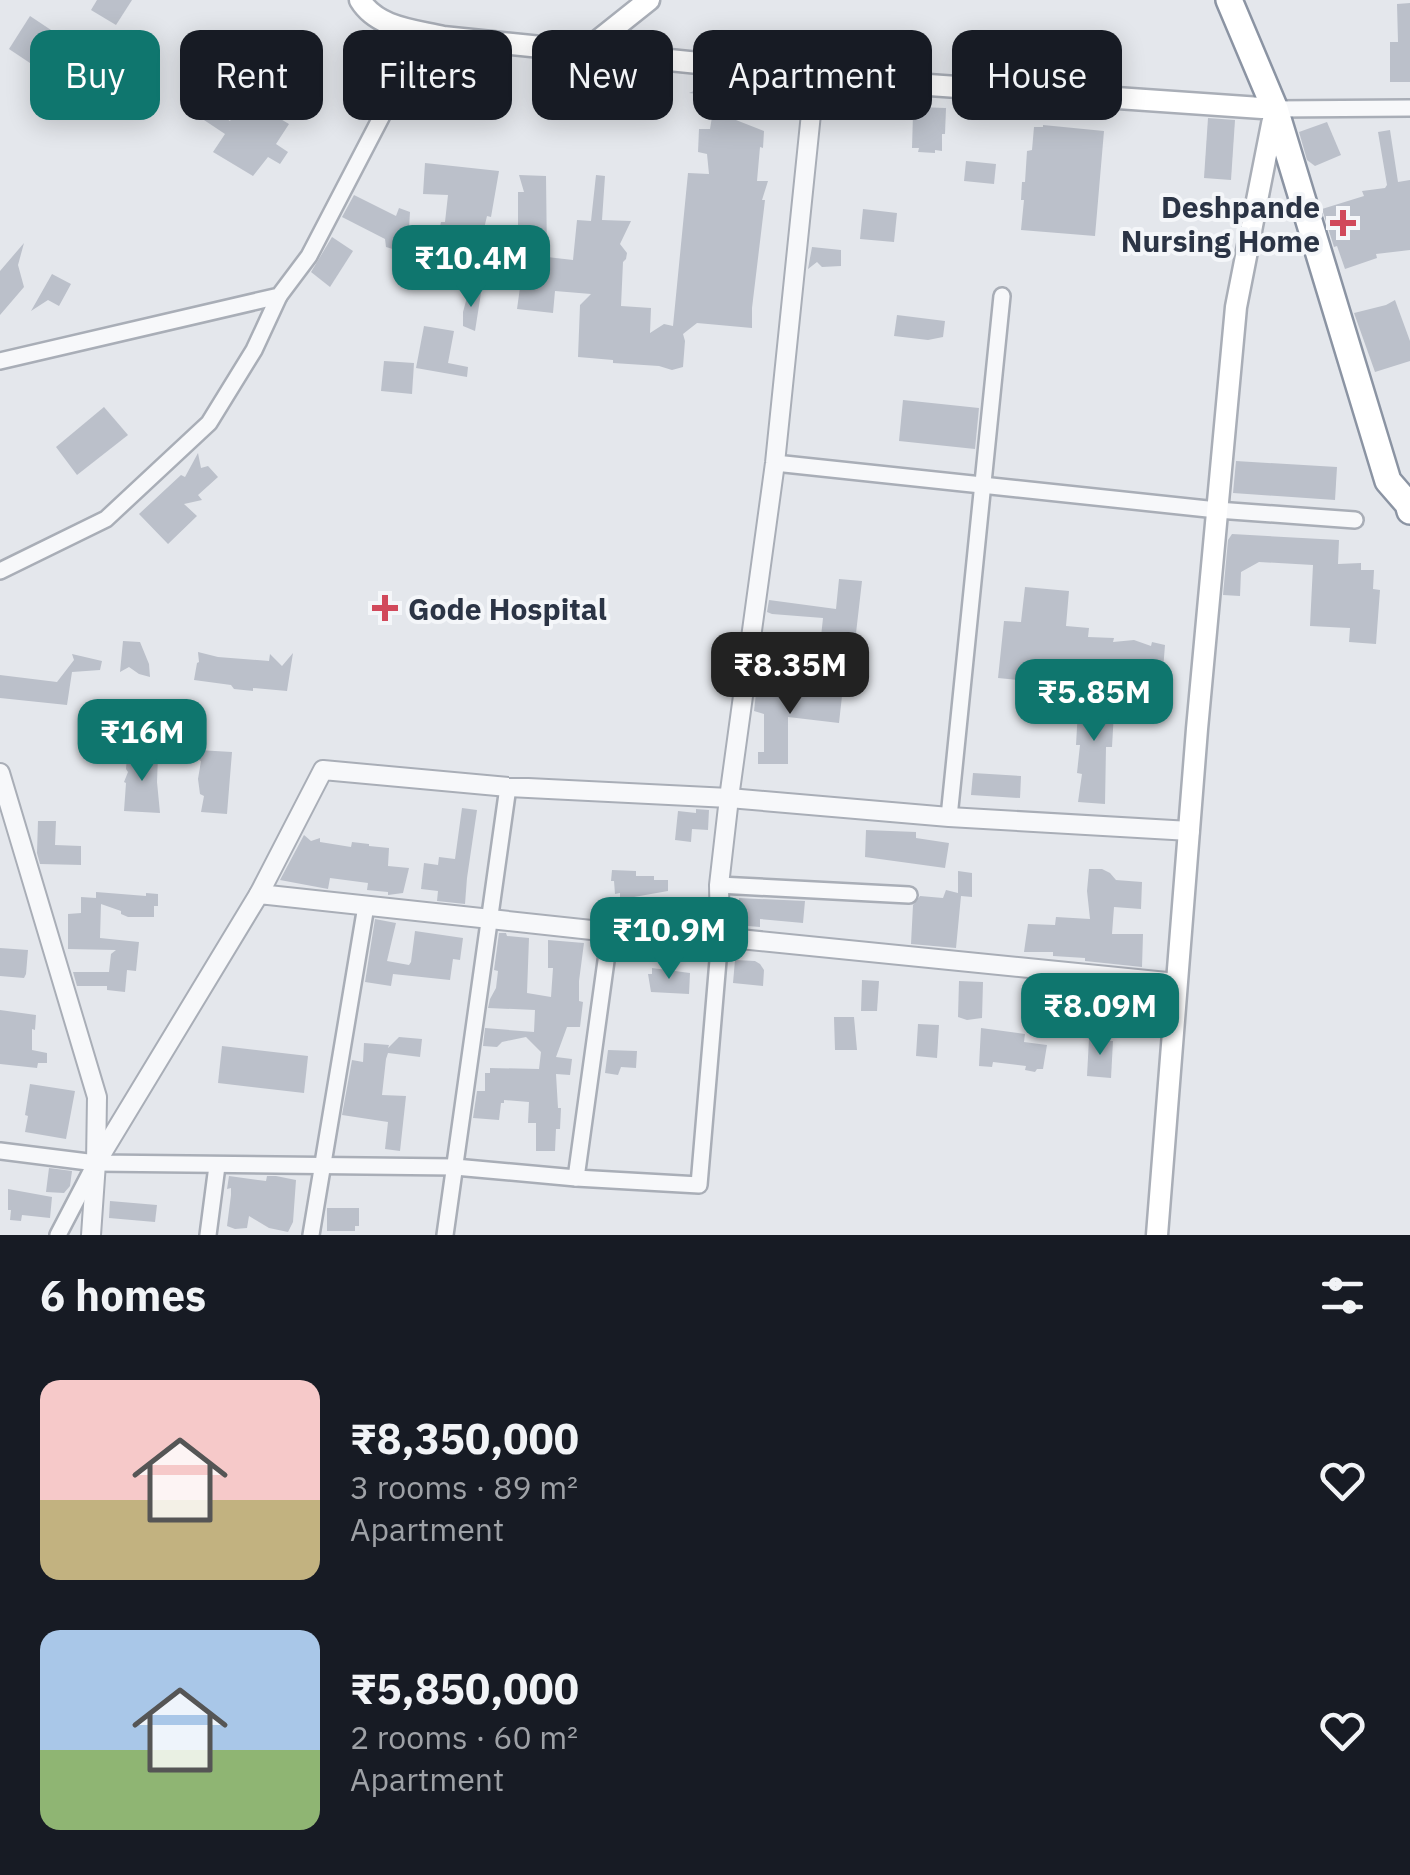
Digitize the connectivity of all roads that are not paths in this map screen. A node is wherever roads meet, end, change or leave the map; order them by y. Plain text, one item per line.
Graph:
1 (360, 0) edge
2 (649, 0) edge
3 (1229, 0) edge
4 (411, 30) edge
5 (612, 30) edge
6 (932, 85) edge
7 (1410, 108) edge
8 (1275, 110) junction
9 (379, 120) edge
10 (810, 120) edge
11 (279, 296) junction
12 (1002, 296) dead end
13 (0, 361) edge
14 (775, 463) junction
15 (981, 484) junction
16 (1409, 505) edge
17 (1218, 510) junction
18 (1355, 520) dead end
19 (0, 572) edge
20 (0, 773) edge
21 (508, 786) junction
22 (729, 798) junction
23 (948, 817) junction
24 (1190, 831) junction
25 (719, 885) junction
26 (259, 894) junction
27 (909, 895) dead end
28 (366, 906) junction
29 (488, 918) junction
30 (610, 932) junction
31 (720, 937) junction
32 (1177, 984) junction
33 (0, 1150) edge
34 (96, 1163) junction
35 (217, 1166) junction
36 (324, 1167) junction
37 (455, 1167) junction
38 (576, 1178) junction
39 (58, 1235) edge
40 (91, 1235) edge
41 (208, 1235) edge
42 (311, 1235) edge
43 (445, 1235) edge
44 (1156, 1235) edge

1 - 4 main road
2 - 5 main road
3 - 8 highway
6 - 8 main road
7 - 8 street
8 - 16 highway
8 - 17 main road
9 - 11 street
10 - 14 street
11 - 13 street
11 - 19 street
12 - 15 street
14 - 15 street
14 - 22 street
15 - 17 street
15 - 23 street
17 - 18 street
17 - 24 main road
20 - 34 street
21 - 22 street
21 - 26 street
21 - 29 street
22 - 23 street
22 - 25 street
23 - 24 street
24 - 32 main road
25 - 27 street
25 - 31 street
26 - 28 street
26 - 34 street
28 - 29 street
28 - 36 street
29 - 30 street
29 - 37 street
30 - 31 street
30 - 38 street
31 - 32 street
31 - 38 street
32 - 44 main road
33 - 34 street
34 - 35 street
34 - 39 street
34 - 40 street
35 - 36 street
35 - 41 street
36 - 37 street
36 - 42 street
37 - 38 street
37 - 43 street

